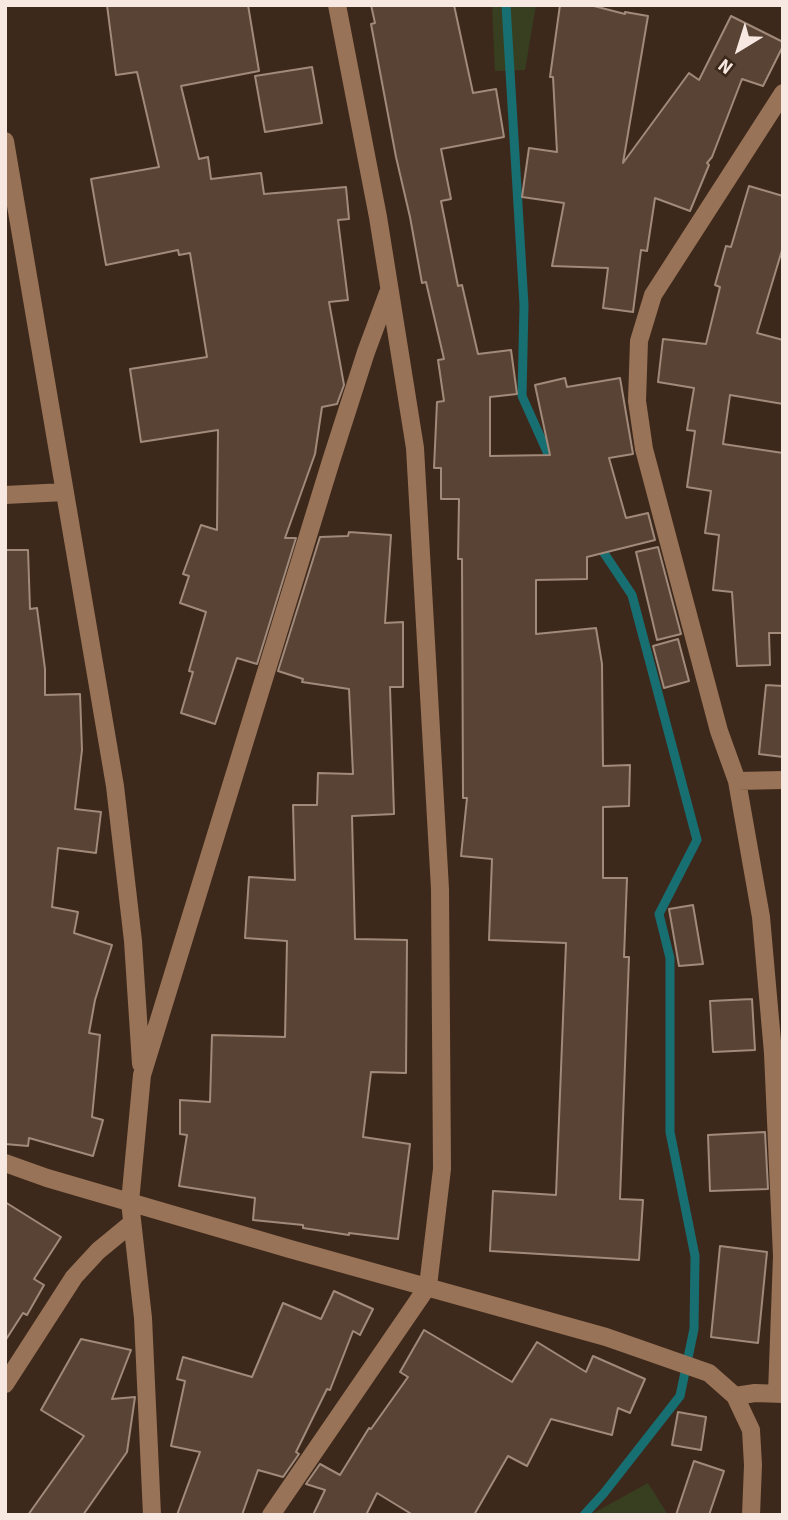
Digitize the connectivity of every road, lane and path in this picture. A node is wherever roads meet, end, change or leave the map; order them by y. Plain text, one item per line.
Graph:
1 (337, 5) edge
2 (783, 93) edge
3 (5, 141) edge
4 (390, 289) junction
5 (65, 492) junction
6 (5, 495) edge
7 (737, 780) junction
8 (783, 780) edge
9 (142, 1075) junction
10 (5, 1163) edge
11 (130, 1202) junction
12 (132, 1223) junction
13 (428, 1286) junction
14 (5, 1384) edge
15 (780, 1393) edge
16 (735, 1396) junction
17 (152, 1515) edge
18 (271, 1515) edge
19 (751, 1515) edge

1 - 4 street
2 - 7 street
3 - 5 street
4 - 9 street
4 - 13 street
5 - 6 street
5 - 9 street
7 - 8 street
7 - 15 street
9 - 11 street
10 - 11 street
11 - 12 street
11 - 13 street
12 - 14 street
12 - 17 street
13 - 16 street
13 - 18 street
15 - 16 street
16 - 19 street

